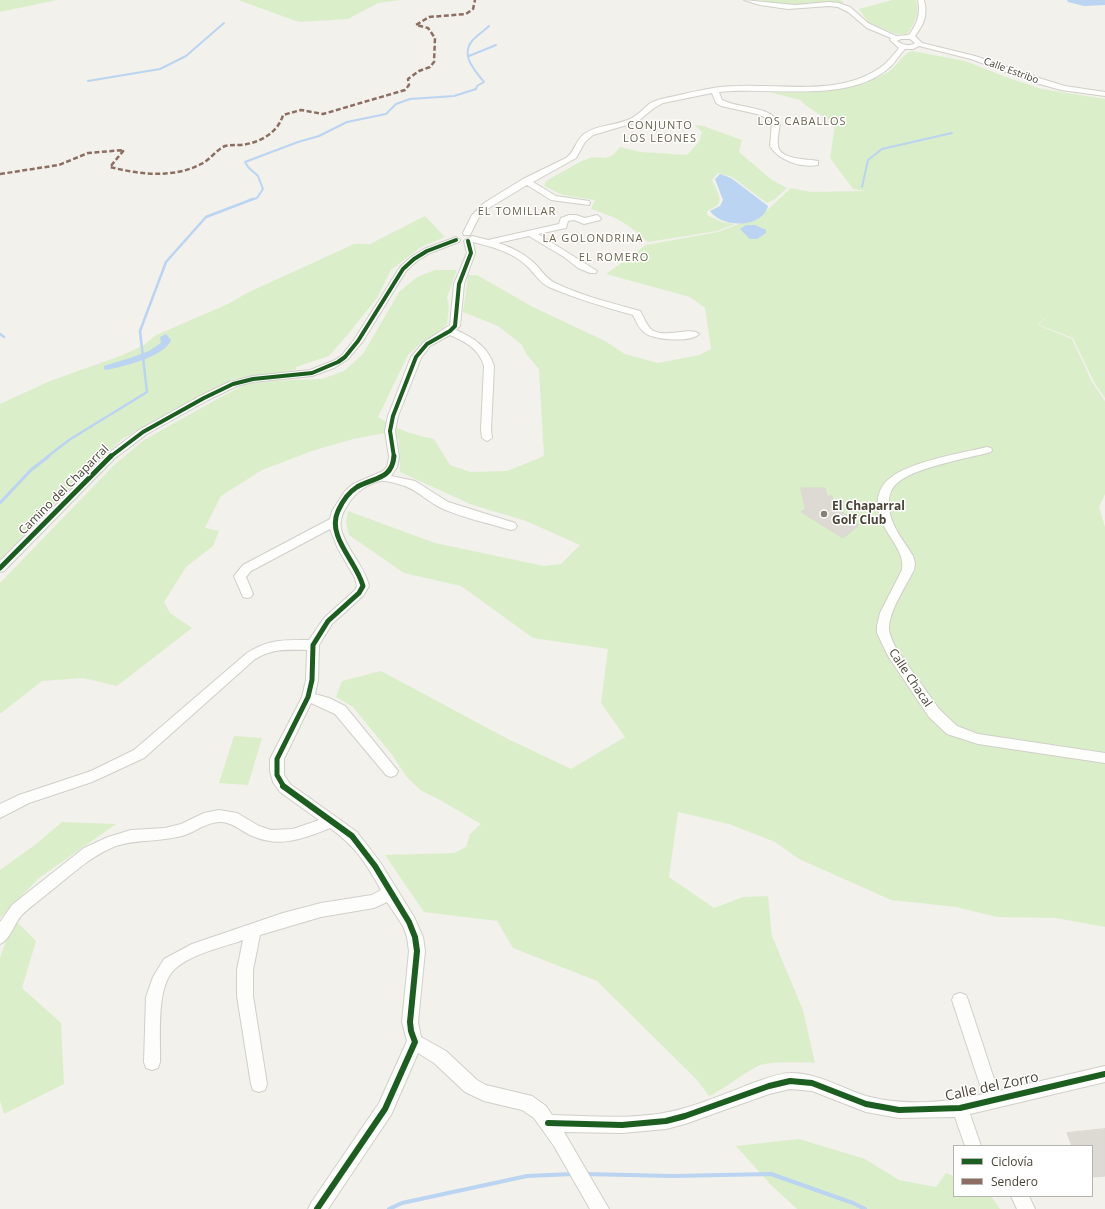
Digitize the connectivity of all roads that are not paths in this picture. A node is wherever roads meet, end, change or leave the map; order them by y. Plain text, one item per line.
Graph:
1 (747, 0) edge
2 (921, 0) edge
3 (911, 37) junction
4 (896, 38) junction
5 (918, 44) junction
6 (903, 46) junction
7 (715, 91) junction
8 (1105, 94) edge
9 (815, 163) dead end
10 (526, 181) junction
11 (586, 203) dead end
12 (597, 218) dead end
13 (530, 233) junction
14 (466, 238) junction
15 (488, 243) junction
16 (593, 272) dead end
17 (450, 331) junction
18 (694, 334) dead end
19 (487, 438) dead end
20 (987, 450) dead end
21 (381, 477) junction
22 (335, 521) junction
23 (511, 526) dead end
24 (0, 568) edge
25 (247, 594) dead end
26 (312, 645) junction
27 (308, 697) junction
28 (1105, 758) edge
29 (391, 771) dead end
30 (0, 812) edge
31 (331, 822) junction
32 (390, 893) junction
33 (253, 930) junction
34 (0, 937) edge
35 (960, 1000) dead end
36 (415, 1042) junction
37 (152, 1062) dead end
38 (1105, 1074) edge
39 (259, 1084) dead end
40 (993, 1100) junction
41 (960, 1108) junction
42 (548, 1123) junction
43 (973, 1145) edge
44 (1020, 1197) edge
45 (317, 1209) edge
46 (600, 1209) edge
47 (1026, 1209) edge

1 - 4 street
2 - 3 street
3 - 4 street
3 - 5 street
4 - 6 street
5 - 6 street
5 - 8 street, Calle Estribo
6 - 7 street
7 - 9 street
7 - 10 street
10 - 11 street
10 - 14 street
12 - 13 street
13 - 15 street
13 - 16 street
14 - 15 street
14 - 17 street
14 - 24 street, Camino del Chaparral
15 - 18 street
17 - 19 street
17 - 21 street
20 - 28 street, Calle Chacal
21 - 22 street
21 - 23 street
22 - 25 street
22 - 26 street
26 - 27 street
26 - 30 street
27 - 29 street
27 - 31 street
31 - 32 street
31 - 34 street
32 - 33 street
32 - 36 street
33 - 37 street
33 - 39 street
35 - 40 street
36 - 42 street
36 - 45 street
38 - 40 street, Calle del Zorro
40 - 41 street, Calle del Zorro
41 - 42 street, Calle del Zorro
41 - 43 street
42 - 46 street
44 - 47 street

